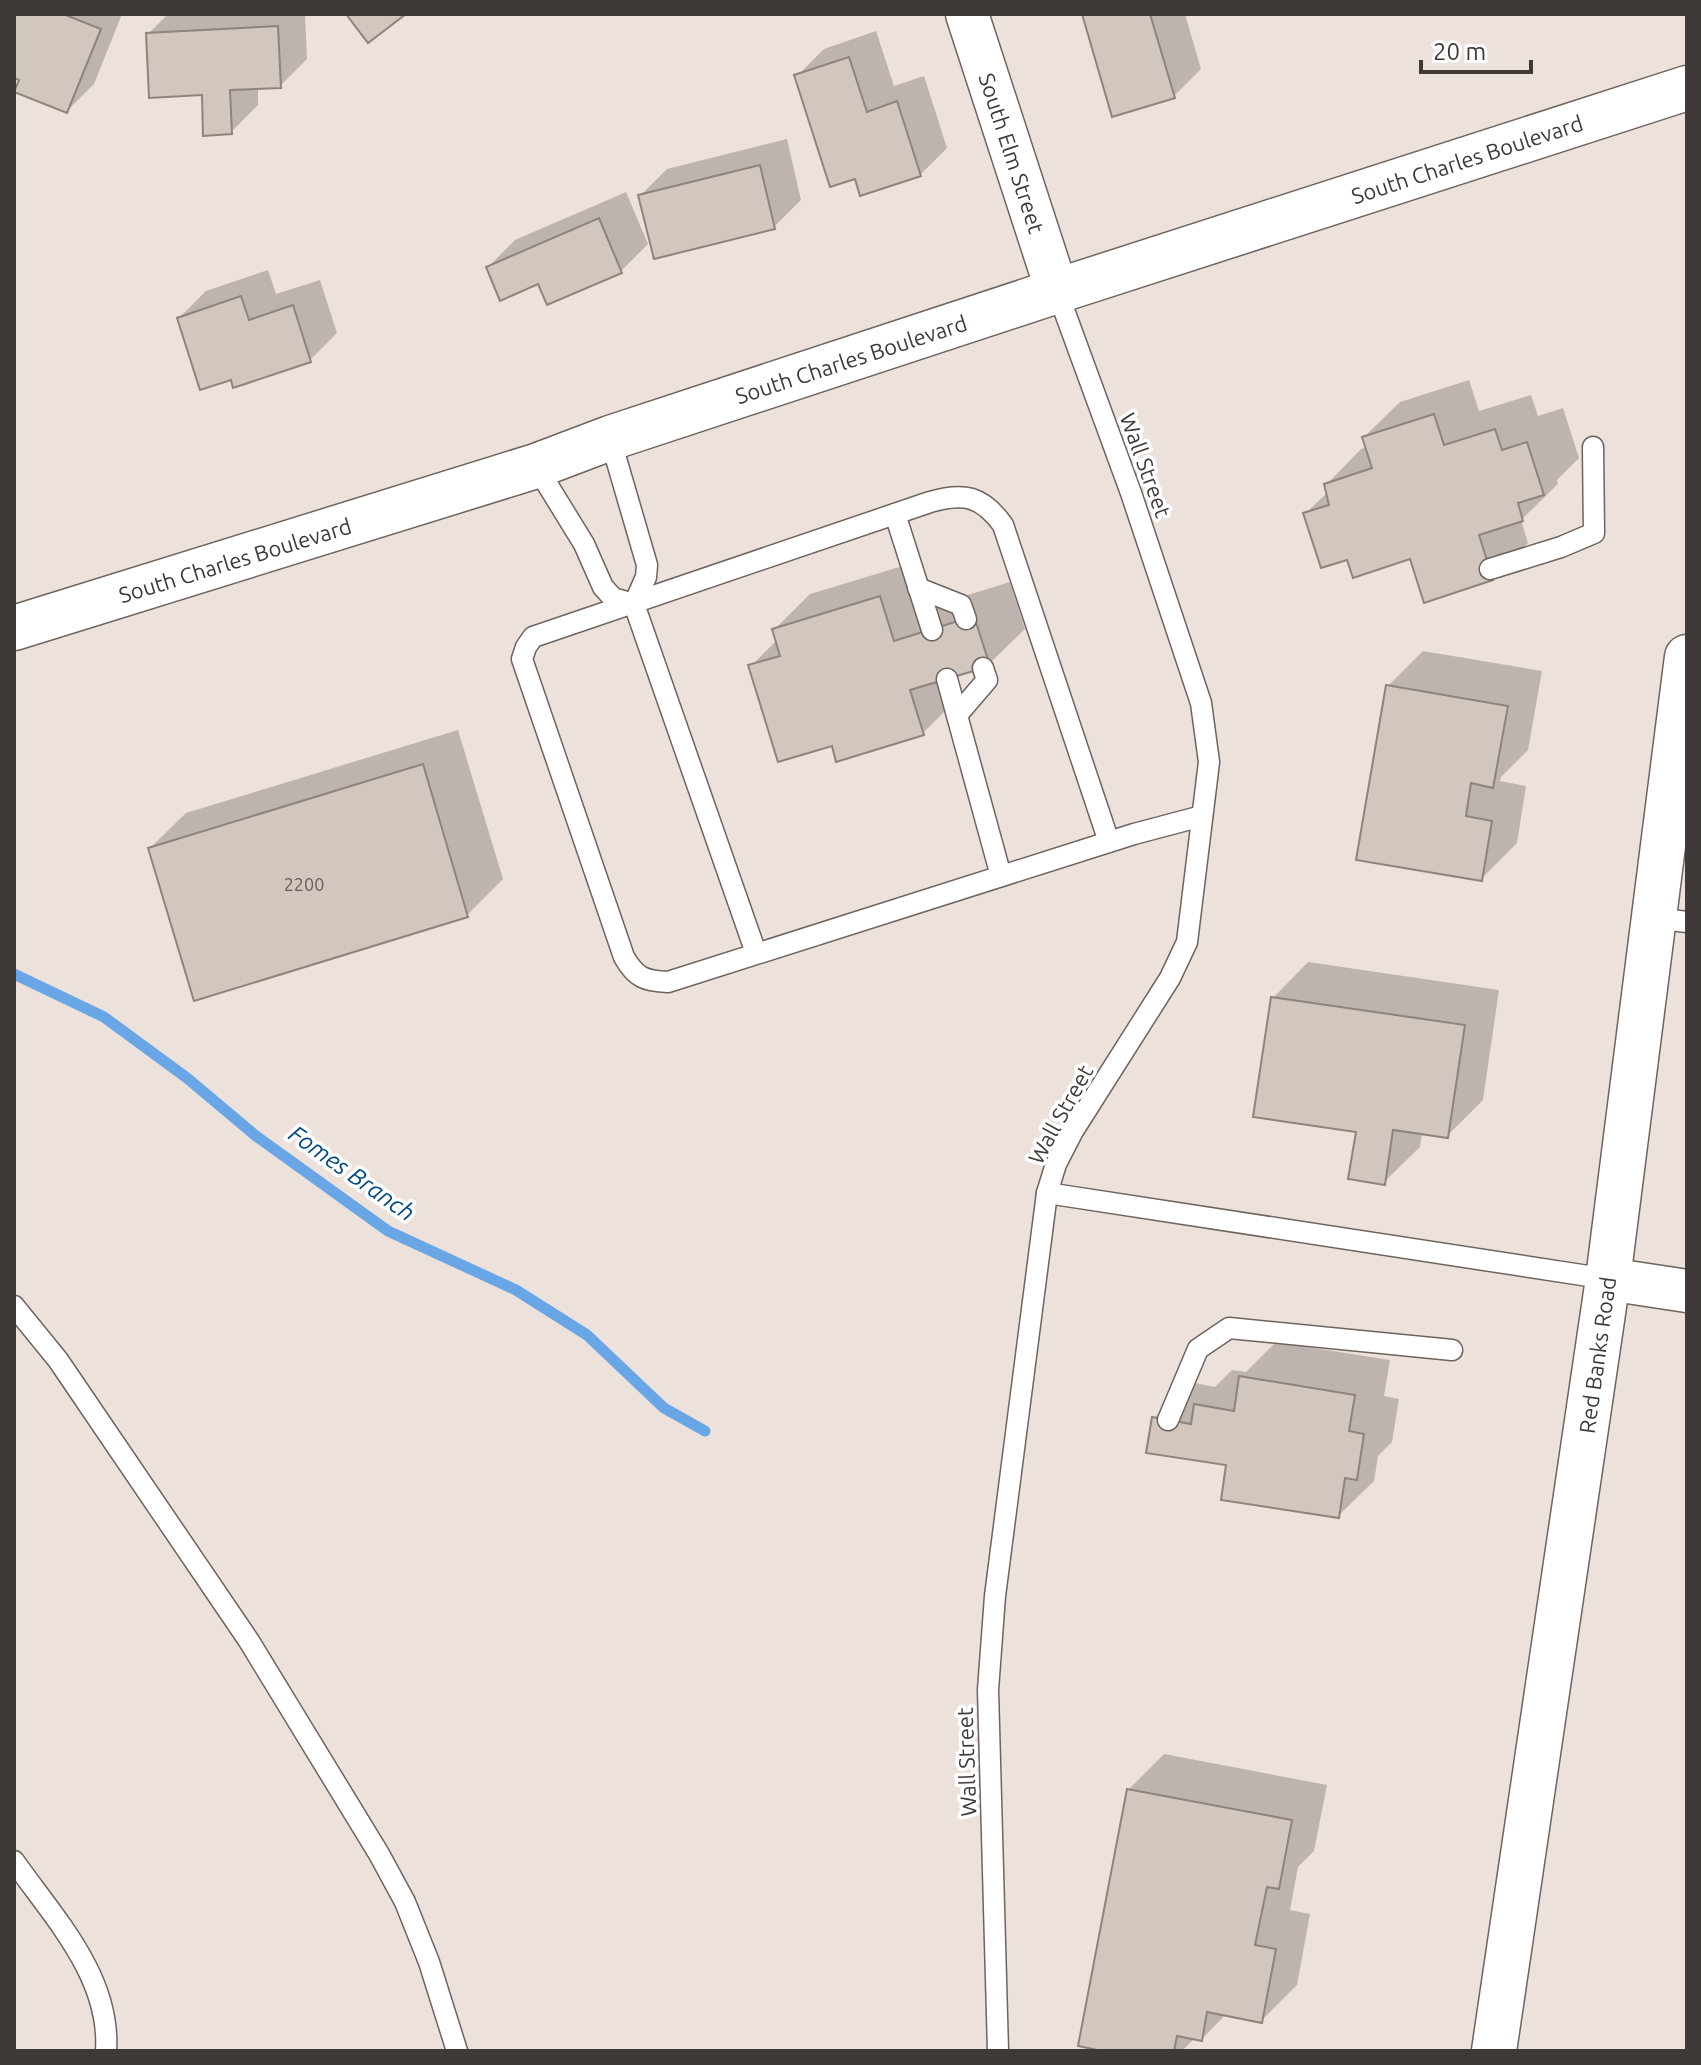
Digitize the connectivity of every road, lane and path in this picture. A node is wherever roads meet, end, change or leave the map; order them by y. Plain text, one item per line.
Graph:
1 (967, 14) edge
2 (1687, 88) edge
3 (1057, 291) junction
4 (610, 438) junction
5 (1593, 447) dead end
6 (536, 466) junction
7 (895, 514) junction
8 (1490, 569) dead end
9 (918, 588) junction
10 (634, 604) junction
11 (966, 619) dead end
12 (14, 628) edge
13 (932, 630) dead end
14 (1687, 657) edge
15 (983, 668) dead end
16 (947, 679) dead end
17 (957, 715) junction
18 (1202, 816) junction
19 (1109, 842) junction
20 (1001, 876) junction
21 (1670, 920) edge
22 (756, 953) junction
23 (1047, 1193) junction
24 (1608, 1279) junction
25 (1687, 1291) edge
26 (14, 1306) edge
27 (1452, 1350) dead end
28 (1168, 1420) dead end
29 (14, 1861) edge
30 (106, 2051) edge
31 (457, 2051) edge
32 (998, 2051) edge
33 (1494, 2051) edge

1 - 3 street, South Elm Street
2 - 3 main road, South Charles Boulevard
3 - 4 main road, South Charles Boulevard
3 - 18 lane, Wall Street
4 - 6 main road, South Charles Boulevard
4 - 10 lane
5 - 8 lane
6 - 10 lane
6 - 12 main road, South Charles Boulevard
7 - 9 lane
7 - 10 lane
7 - 19 lane
9 - 11 lane
9 - 13 lane
10 - 22 lane
10 - 22 lane
14 - 21 main road, Red Banks Road
15 - 17 lane
16 - 17 lane
17 - 20 lane
18 - 19 lane
18 - 23 lane, Wall Street
19 - 20 lane
20 - 22 lane
21 - 24 main road, Red Banks Road
23 - 24 lane
23 - 32 lane, Wall Street
24 - 25 street
24 - 33 main road, Red Banks Road
26 - 31 lane
27 - 28 lane
29 - 30 lane

